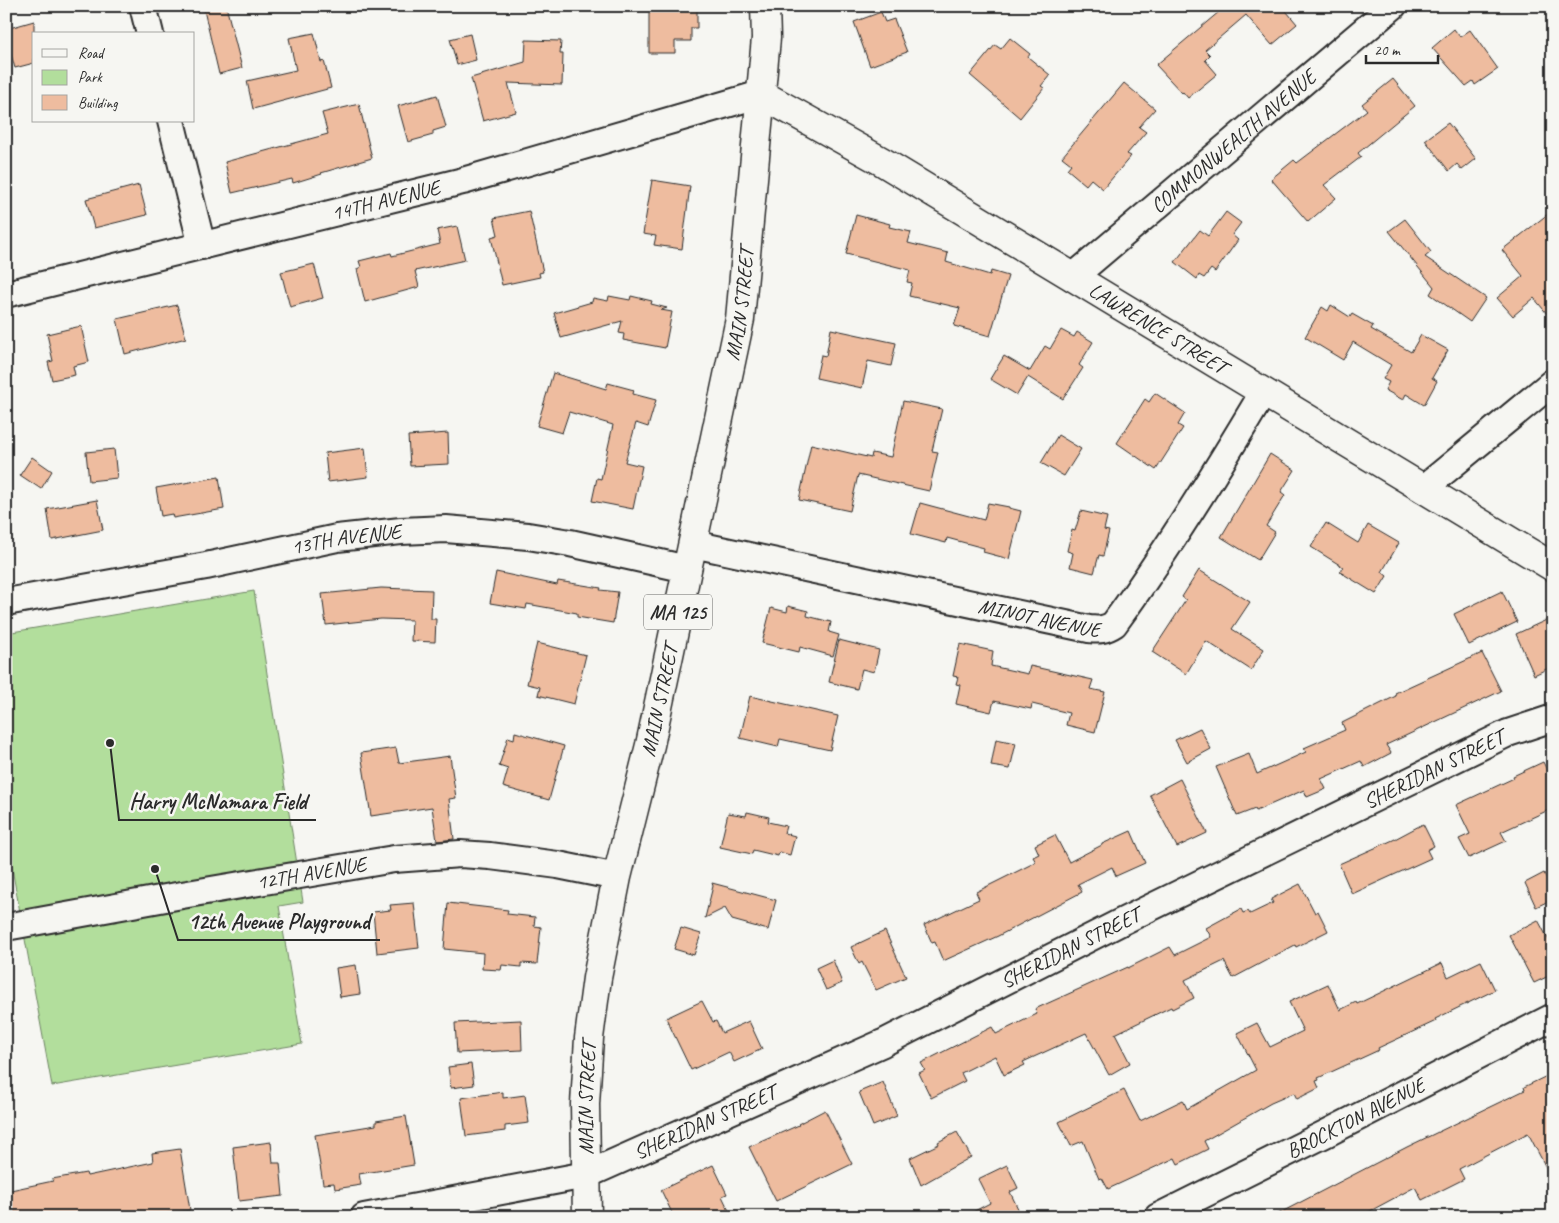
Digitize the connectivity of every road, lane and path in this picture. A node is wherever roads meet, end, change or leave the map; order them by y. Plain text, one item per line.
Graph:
1 (143, 6) edge
2 (764, 6) edge
3 (1393, 6) edge
4 (150, 32) edge
5 (761, 94) junction
6 (171, 122) edge
7 (202, 246) junction
8 (1073, 277) junction
9 (6, 294) edge
10 (1553, 382) edge
11 (1263, 393) junction
12 (1423, 489) junction
13 (690, 557) junction
14 (1553, 567) edge
15 (6, 602) edge
16 (1553, 718) edge
17 (617, 877) junction
18 (6, 927) edge
19 (1553, 1017) edge
20 (586, 1174) junction
21 (364, 1217) edge
22 (587, 1217) edge
23 (1158, 1217) edge

1 - 4 street
2 - 5 main road, MAIN STREET / MA 125
3 - 8 street, COMMONWEALTH AVENUE
5 - 7 street, 14TH AVENUE
5 - 8 main road, LAWRENCE STREET
5 - 13 main road, MAIN STREET / MA 125
6 - 7 street
7 - 9 street, 14TH AVENUE
8 - 11 main road, LAWRENCE STREET
10 - 12 street
11 - 12 main road, LAWRENCE STREET
11 - 13 street, MINOT AVENUE
12 - 14 main road, LAWRENCE STREET
13 - 15 street, 13TH AVENUE
13 - 17 main road, MAIN STREET / MA 125
16 - 20 street, SHERIDAN STREET
17 - 18 street, 12TH AVENUE
17 - 20 main road, MAIN STREET / MA 125
19 - 23 street, BROCKTON AVENUE
20 - 21 street, SHERIDAN STREET
20 - 22 main road, MAIN STREET / MA 125

